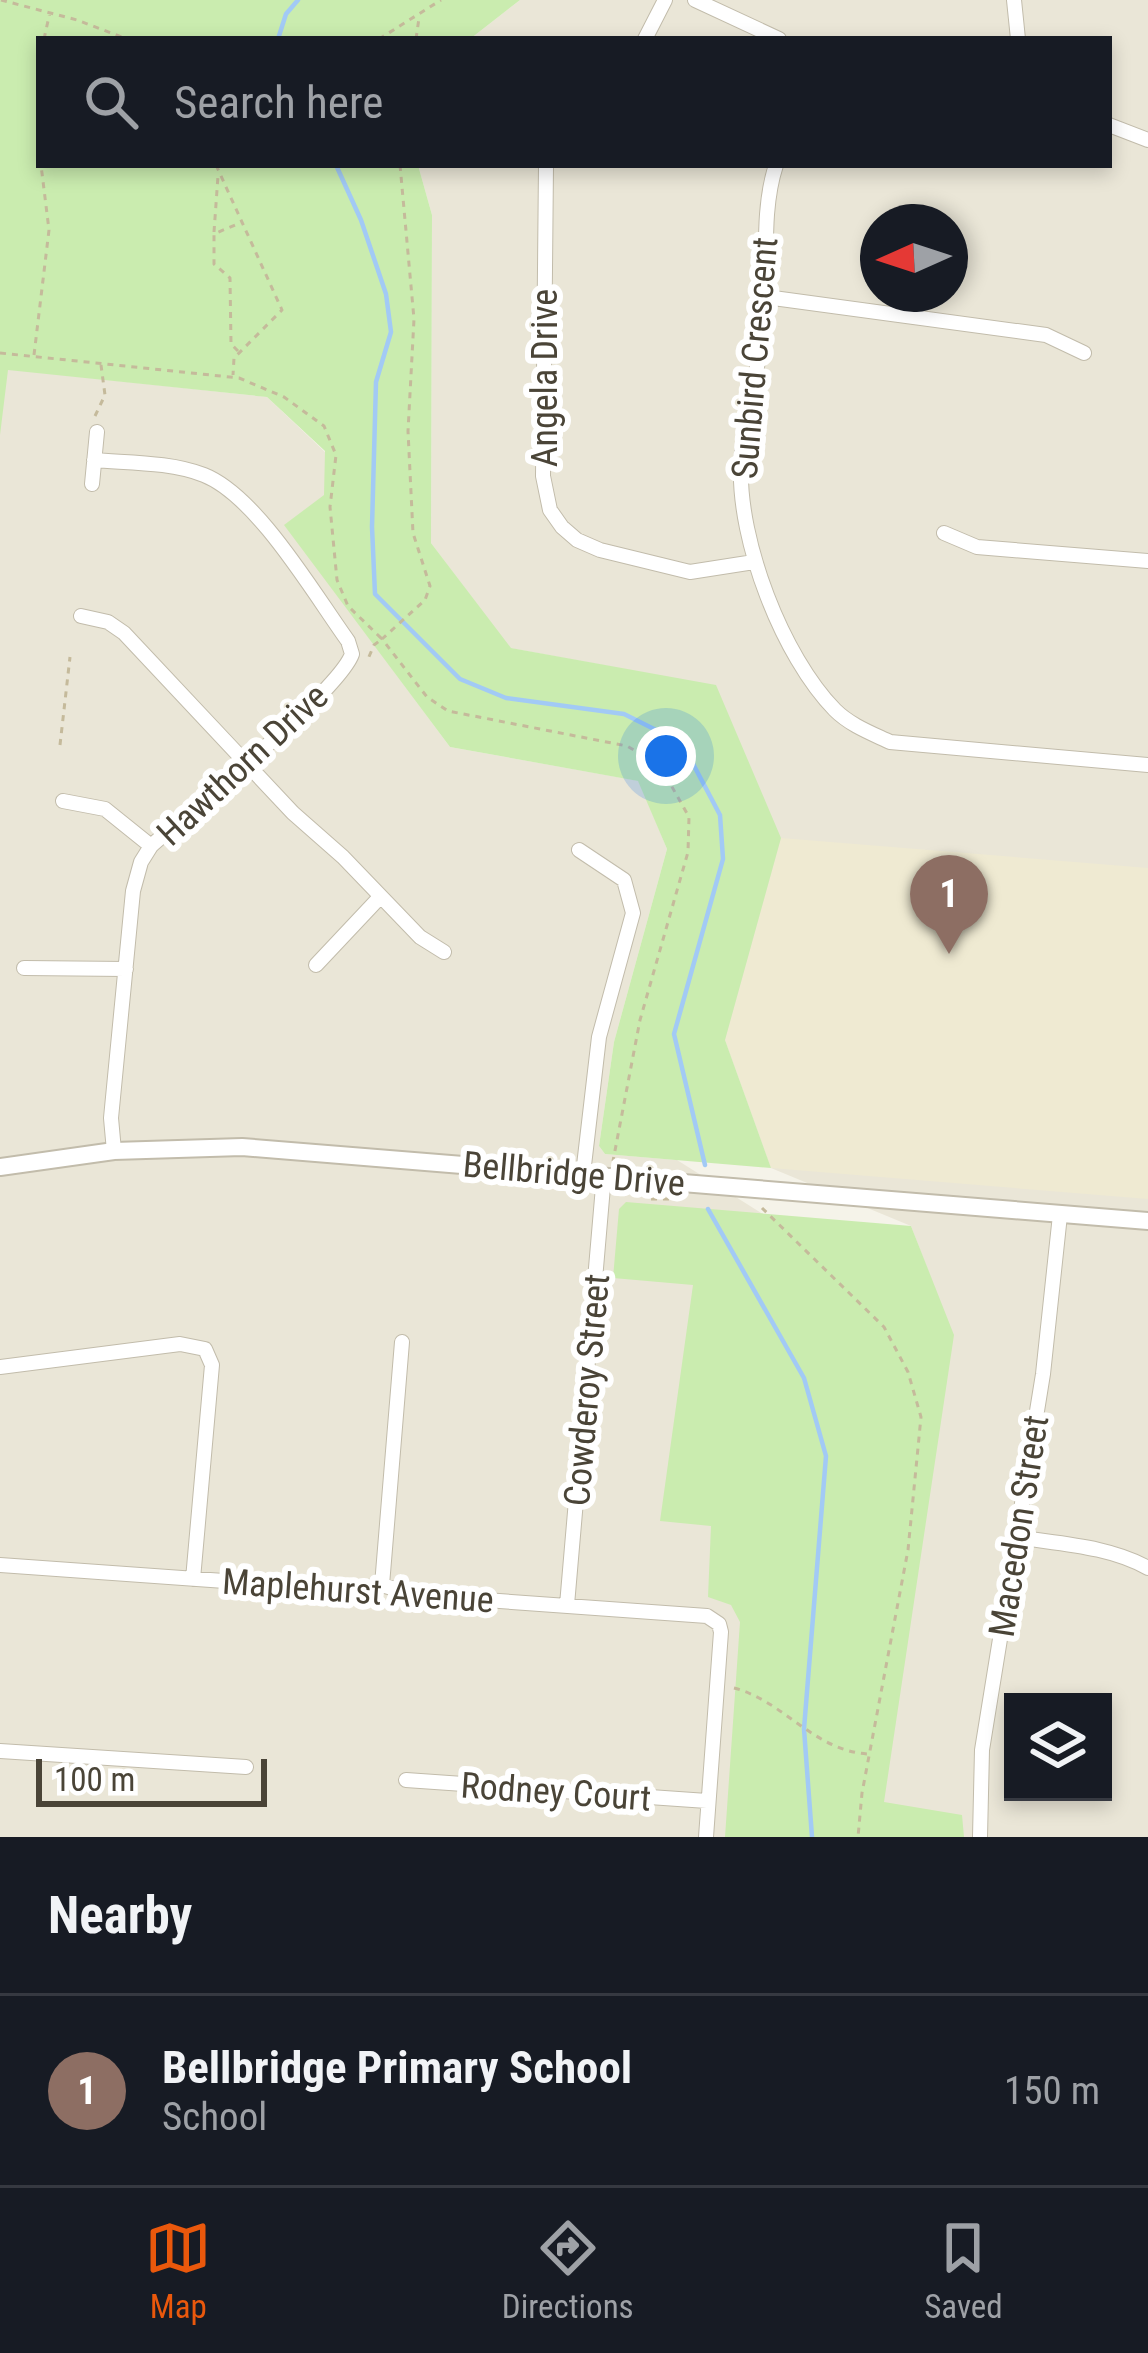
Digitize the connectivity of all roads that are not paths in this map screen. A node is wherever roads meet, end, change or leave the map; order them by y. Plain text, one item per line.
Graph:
1 (665, 0) edge
2 (695, 0) edge
3 (1014, 0) edge
4 (647, 36) edge
5 (773, 36) edge
6 (1018, 36) edge
7 (1112, 126) edge
8 (1148, 140) edge
9 (546, 168) edge
10 (776, 168) edge
11 (766, 297) junction
12 (1084, 353) dead end
13 (96, 424) road end
14 (94, 460) junction
15 (92, 484) dead end
16 (944, 533) dead end
17 (1148, 561) edge
18 (754, 562) junction
19 (81, 616) dead end
20 (244, 762) junction
21 (1148, 765) edge
22 (63, 800) dead end
23 (151, 846) junction
24 (579, 850) dead end
25 (380, 897) junction
26 (444, 952) dead end
27 (316, 965) dead end
28 (24, 968) dead end
29 (126, 969) junction
30 (114, 1151) junction
31 (0, 1167) edge
32 (583, 1174) junction
33 (604, 1175) junction
34 (1060, 1215) junction
35 (1148, 1221) edge
36 (215, 1335) dead end
37 (402, 1342) dead end
38 (205, 1349) junction
39 (0, 1366) edge
40 (1016, 1537) junction
41 (0, 1565) edge
42 (1148, 1568) edge
43 (193, 1579) junction
44 (382, 1585) junction
45 (567, 1605) junction
46 (0, 1750) edge
47 (246, 1767) dead end
48 (406, 1780) dead end
49 (707, 1802) junction
50 (706, 1837) edge
51 (980, 1837) edge

1 - 4 street
2 - 5 street
3 - 6 street
7 - 8 street
9 - 18 street, Angela Drive
10 - 11 street, Sunbird Crescent
11 - 12 street
11 - 18 street, Sunbird Crescent
13 - 14 street
14 - 15 street
14 - 20 street, Hawthorn Drive
16 - 17 street
18 - 21 street, Sunbird Crescent
19 - 20 street
20 - 23 street, Hawthorn Drive
20 - 25 street
22 - 23 street
23 - 29 street, Hawthorn Drive
24 - 32 street
25 - 26 street
25 - 27 street
28 - 29 street
29 - 30 street, Hawthorn Drive
30 - 31 street, Bellbridge Drive
30 - 32 street, Bellbridge Drive
32 - 33 street, Bellbridge Drive
33 - 34 street, Bellbridge Drive
33 - 45 street, Cowderoy Street
34 - 35 street, Bellbridge Drive
34 - 40 street, Macedon Street
36 - 38 street
37 - 44 street
38 - 39 street
38 - 43 street
40 - 42 street
40 - 51 street, Macedon Street
41 - 43 street, Maplehurst Avenue
43 - 44 street, Maplehurst Avenue
44 - 45 street, Maplehurst Avenue
45 - 49 street, Maplehurst Avenue
46 - 47 street
48 - 49 street, Rodney Court
49 - 50 street

